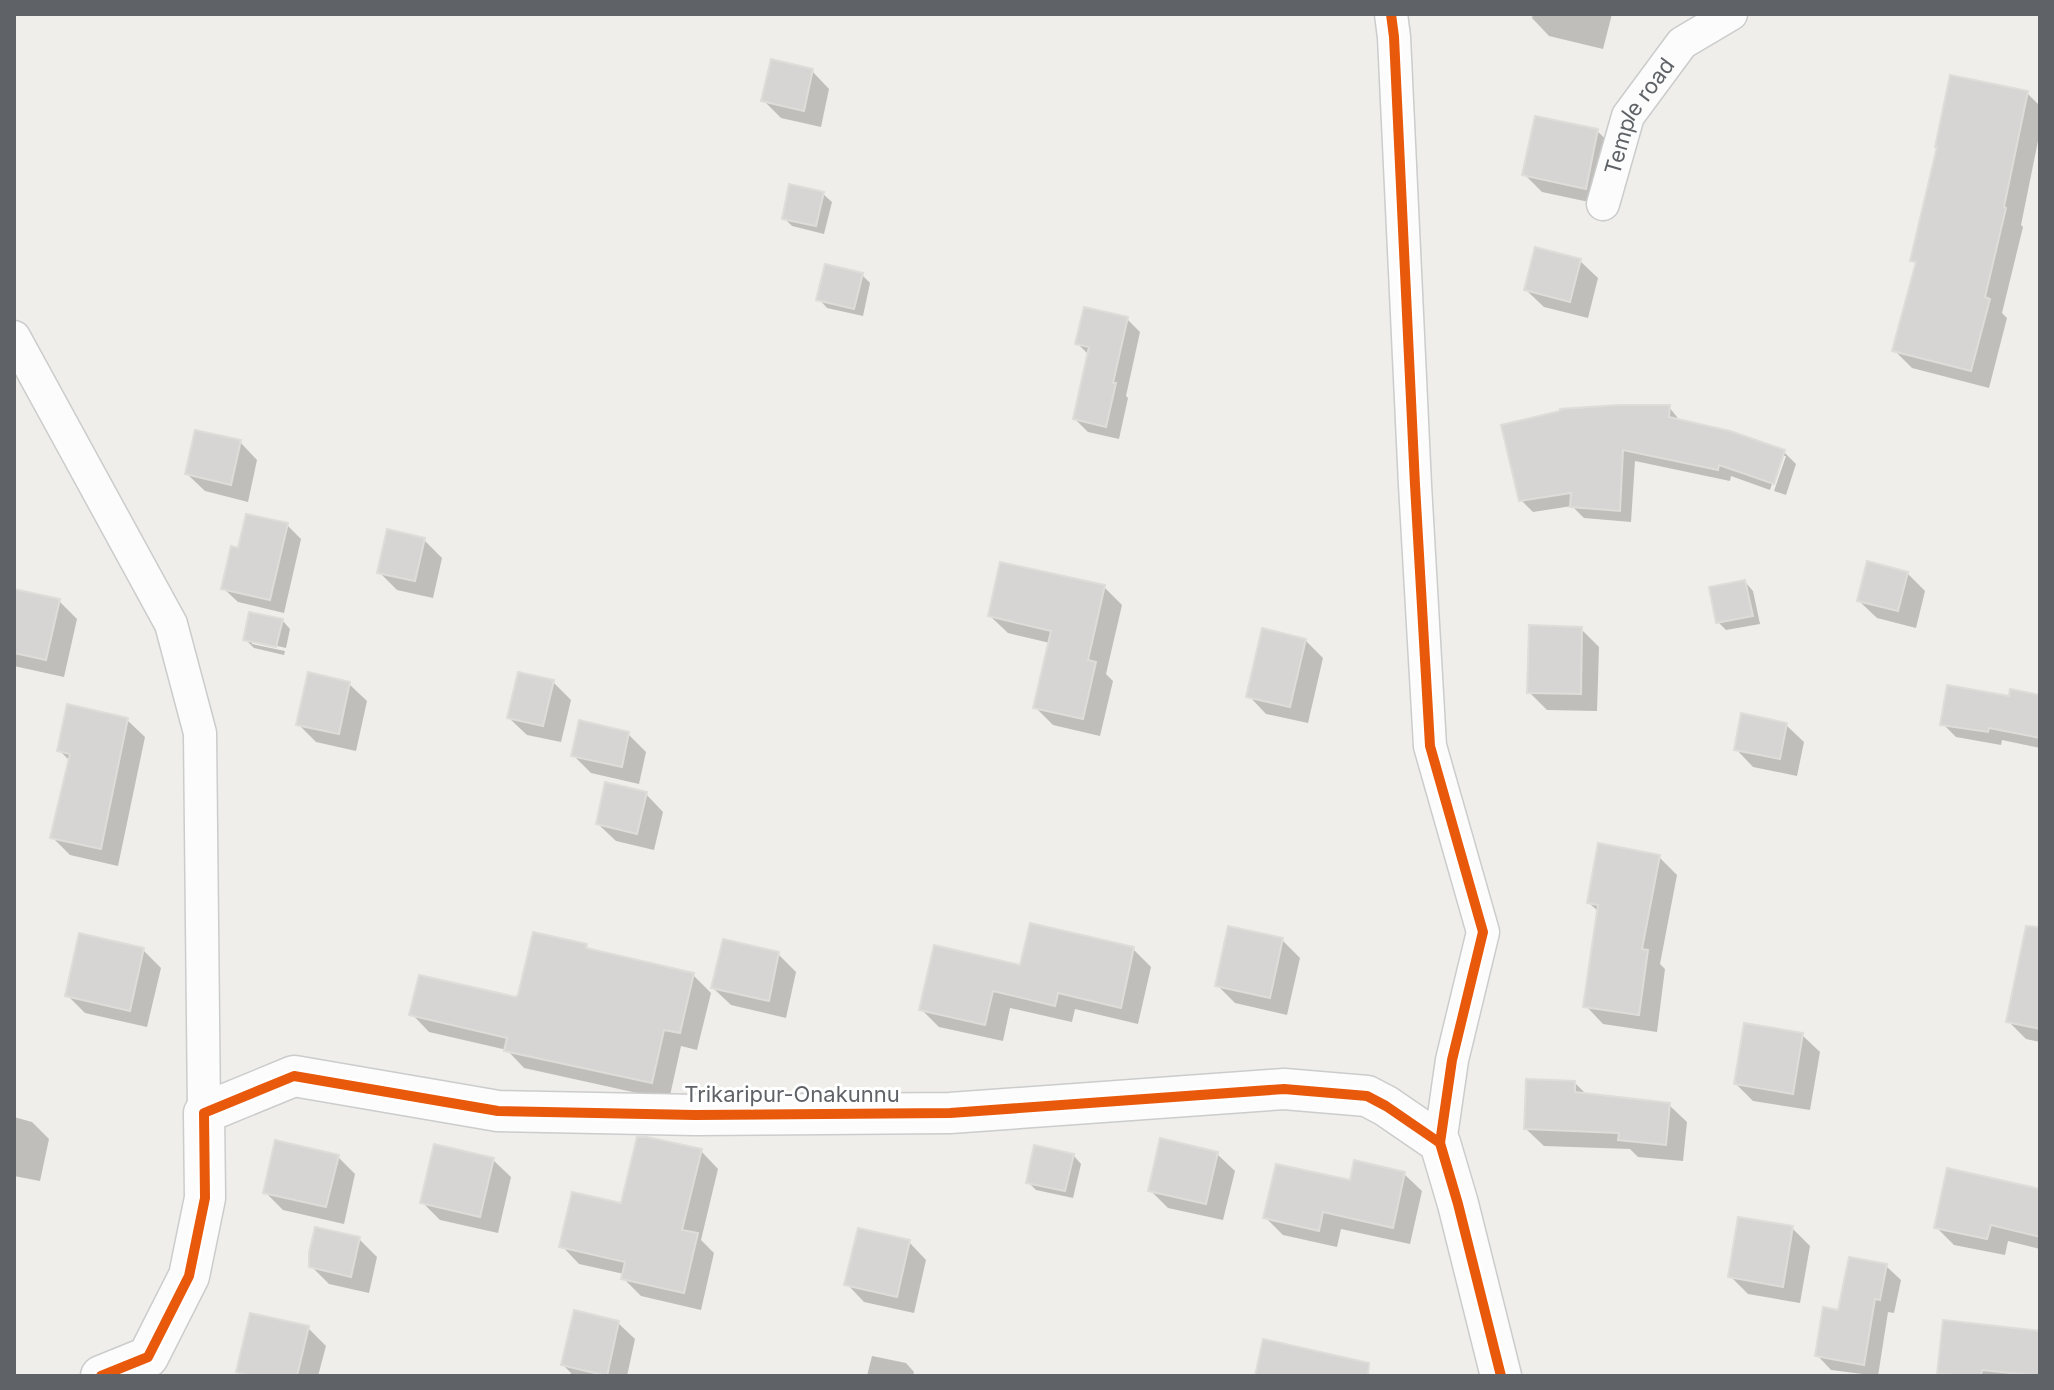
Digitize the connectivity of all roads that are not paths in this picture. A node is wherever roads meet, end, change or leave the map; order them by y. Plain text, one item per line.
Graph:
1 (1391, 14) edge
2 (1731, 14) edge
3 (1603, 204) dead end
4 (14, 337) edge
5 (204, 1113) junction
6 (1440, 1143) junction
7 (148, 1366) edge
8 (101, 1376) edge
9 (1501, 1376) edge

1 - 6 street
2 - 3 street, Temple road
4 - 5 street
5 - 6 street, Trikaripur-Onakunnu
5 - 7 street
6 - 9 street
7 - 8 street

